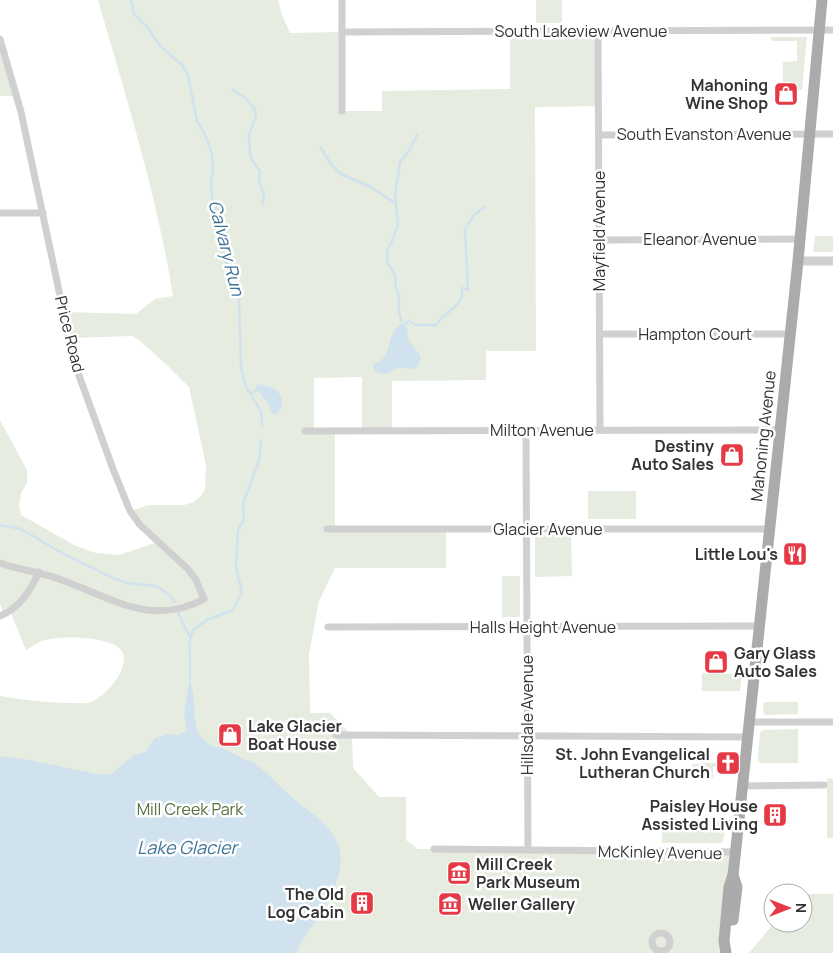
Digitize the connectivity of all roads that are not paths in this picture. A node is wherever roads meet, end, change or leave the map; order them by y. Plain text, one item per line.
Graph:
1 (342, 0) edge
2 (822, 0) edge
3 (820, 30) junction
4 (833, 30) edge
5 (598, 31) junction
6 (342, 32) junction
7 (0, 39) edge
8 (342, 111) dead end
9 (810, 134) junction
10 (833, 134) edge
11 (599, 135) junction
12 (0, 213) edge
13 (42, 213) junction
14 (800, 239) junction
15 (599, 240) junction
16 (798, 261) junction
17 (833, 261) edge
18 (600, 334) junction
19 (790, 334) junction
20 (526, 430) junction
21 (600, 430) junction
22 (780, 430) junction
23 (304, 431) dead end
24 (327, 529) dead end
25 (526, 529) junction
26 (769, 529) junction
27 (0, 563) edge
28 (39, 572) junction
29 (0, 616) edge
30 (527, 626) junction
31 (759, 626) junction
32 (328, 627) dead end
33 (749, 722) junction
34 (833, 722) edge
35 (336, 736) dead end
36 (527, 736) junction
37 (748, 737) junction
38 (824, 785) dead end
39 (742, 786) junction
40 (434, 850) dead end
41 (528, 850) junction
42 (735, 852) junction
43 (726, 951) edge

1 - 6 street
2 - 3 main road, Mahoning Avenue
3 - 4 street, South Lakeview Avenue
3 - 5 street, South Lakeview Avenue
3 - 9 main road, Mahoning Avenue
5 - 6 street, South Lakeview Avenue
5 - 11 street, Mayfield Avenue
6 - 8 street
7 - 13 street, Price Road
9 - 10 street, South Evanston Avenue
9 - 11 street, South Evanston Avenue
9 - 14 main road, Mahoning Avenue
11 - 15 street, Mayfield Avenue
12 - 13 street
13 - 28 street, Price Road
14 - 15 street, Eleanor Avenue
14 - 16 main road, Mahoning Avenue
15 - 18 street, Mayfield Avenue
16 - 17 street
16 - 19 main road, Mahoning Avenue
18 - 19 street, Hampton Court
18 - 21 street, Mayfield Avenue
19 - 22 main road, Mahoning Avenue
20 - 21 street, Milton Avenue
20 - 23 street, Milton Avenue
20 - 25 street, Hillsdale Avenue
21 - 22 street, Milton Avenue
22 - 26 main road, Mahoning Avenue
24 - 25 street, Glacier Avenue
25 - 26 street, Glacier Avenue
25 - 30 street, Hillsdale Avenue
26 - 31 main road, Mahoning Avenue
27 - 28 street
28 - 29 street
30 - 31 street, Halls Height Avenue
30 - 32 street, Halls Height Avenue
30 - 36 street, Hillsdale Avenue
31 - 33 main road, Mahoning Avenue
33 - 34 street
33 - 37 main road, Mahoning Avenue
35 - 36 street
36 - 37 street
36 - 41 street, Hillsdale Avenue
37 - 39 main road, Mahoning Avenue
38 - 39 street
39 - 42 main road, Mahoning Avenue
40 - 41 street, McKinley Avenue
41 - 42 street, McKinley Avenue
42 - 43 main road, Mahoning Avenue

